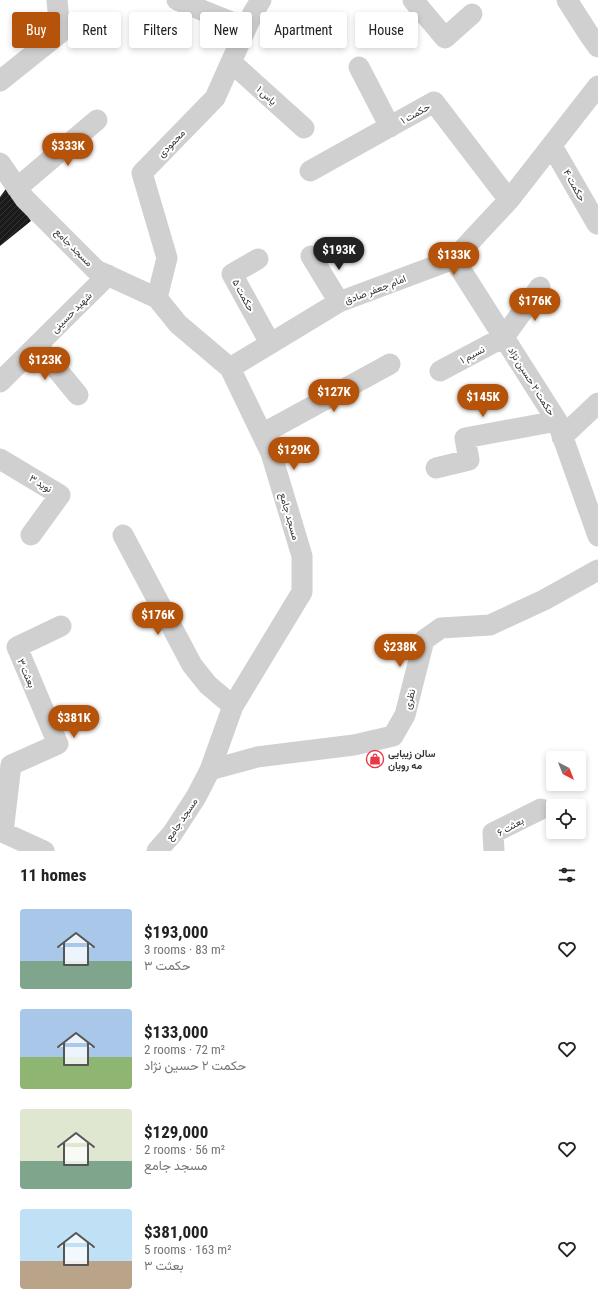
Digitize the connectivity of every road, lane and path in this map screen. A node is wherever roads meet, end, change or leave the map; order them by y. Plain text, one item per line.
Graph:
1 (57, 0) edge
2 (177, 0) edge
3 (260, 0) edge
4 (413, 0) edge
5 (567, 0) edge
6 (207, 12) edge
7 (472, 14) dead end
8 (252, 15) edge
9 (595, 38) edge
10 (237, 48) edge
11 (231, 62) junction
12 (359, 67) dead end
13 (0, 81) edge
14 (598, 86) edge
15 (97, 120) dead end
16 (390, 127) junction
17 (304, 128) dead end
18 (552, 146) junction
19 (310, 171) dead end
20 (7, 178) edge
21 (509, 200) junction
22 (597, 224) dead end
23 (311, 256) dead end
24 (258, 259) dead end
25 (454, 259) junction
26 (108, 275) junction
27 (540, 287) dead end
28 (157, 298) junction
29 (339, 302) junction
30 (504, 337) junction
31 (270, 343) junction
32 (37, 345) junction
33 (390, 364) dead end
34 (230, 368) junction
35 (440, 371) dead end
36 (0, 382) edge
37 (78, 395) dead end
38 (598, 403) edge
39 (560, 429) junction
40 (262, 434) junction
41 (0, 458) edge
42 (436, 468) dead end
43 (31, 535) dead end
44 (123, 535) dead end
45 (598, 536) edge
46 (598, 570) edge
47 (61, 626) dead end
48 (233, 706) junction
49 (210, 770) junction
50 (541, 809) dead end
51 (2, 832) edge
52 (44, 851) edge
53 (157, 851) edge
54 (494, 851) edge

1 - 13 street
2 - 6 street
3 - 8 street, محمودی
4 - 7 street
5 - 9 street
10 - 11 street, محمودی
11 - 17 street, یاس ۱
11 - 28 street, محمودی
12 - 16 street
14 - 18 street, امام جعفر صادق
15 - 20 street
16 - 19 street, حکمت ۱
16 - 21 street, حکمت ۱
18 - 21 street, امام جعفر صادق
18 - 22 street, حکمت ۴
20 - 26 street, مسجد جامع
21 - 25 street, امام جعفر صادق
23 - 29 street
24 - 31 street, حکمت ۵
25 - 29 street, امام جعفر صادق
25 - 30 street, حکمت ۲ حسین نژاد
26 - 28 street, مسجد جامع
26 - 32 street, شهید حسینی
27 - 30 street
28 - 34 street, مسجد جامع
29 - 31 street, امام جعفر صادق
30 - 35 street, نسیم ۱
30 - 39 street, حکمت ۲ حسین نژاد
31 - 34 street, امام جعفر صادق
32 - 36 street, شهید حسینی
32 - 37 street
33 - 40 street
34 - 40 street, مسجد جامع
38 - 39 street
39 - 42 street
39 - 45 street, حکمت ۲ حسین نژاد
40 - 48 street, مسجد جامع
41 - 43 street, نوید ۳
44 - 48 street
46 - 49 street, نظری
47 - 51 street, بعثت ۳
48 - 49 street, مسجد جامع
49 - 53 street, مسجد جامع
50 - 54 street, بعثت ۶
51 - 52 street

